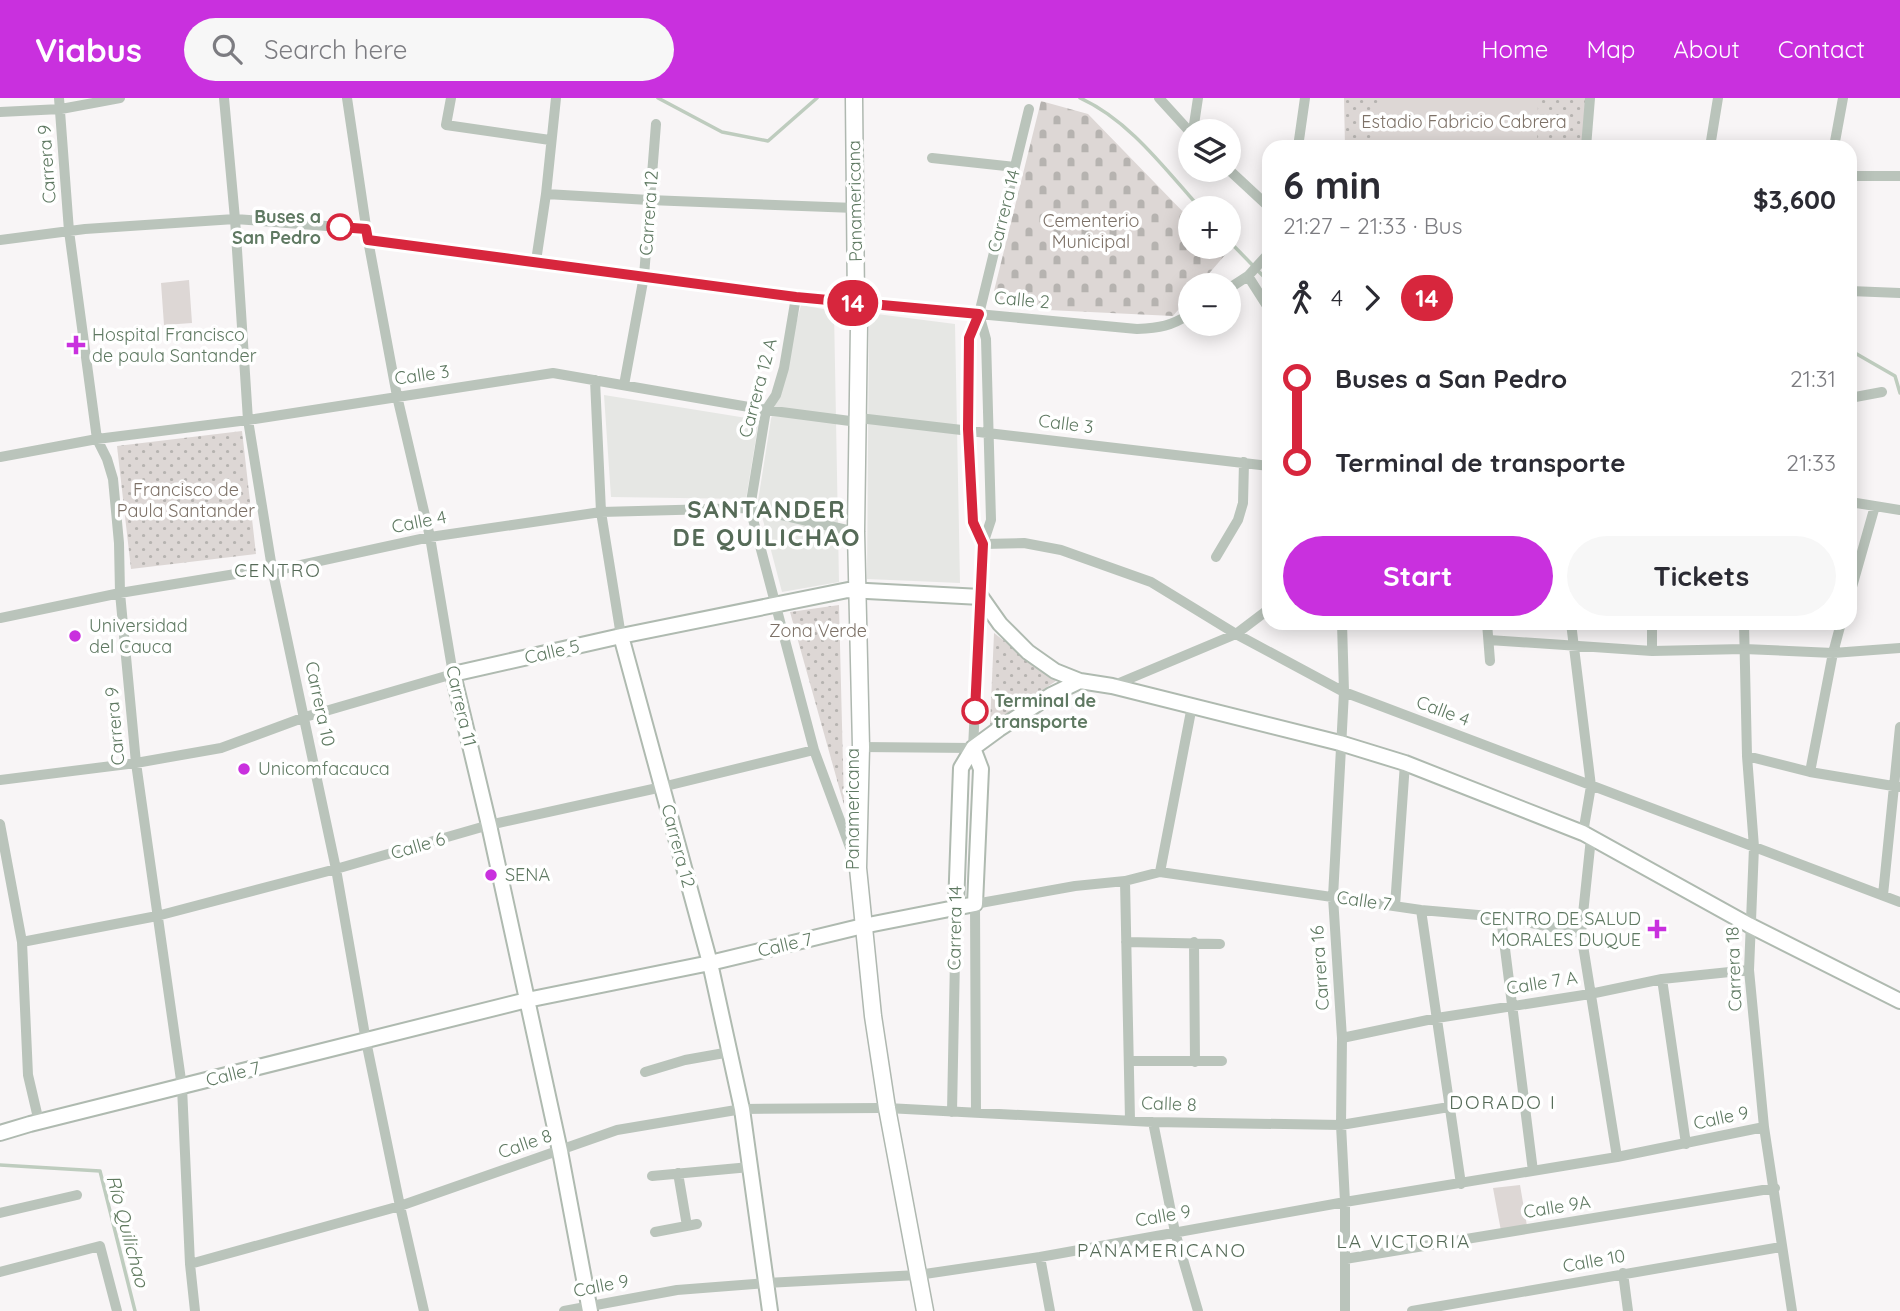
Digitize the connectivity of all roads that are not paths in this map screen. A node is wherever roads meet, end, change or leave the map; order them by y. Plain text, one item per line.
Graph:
1 (120, 98) edge
2 (224, 98) edge
3 (347, 98) edge
4 (451, 98) edge
5 (556, 98) edge
6 (1159, 98) edge
7 (1198, 98) edge
8 (1306, 98) edge
9 (1590, 98) edge
10 (1718, 98) edge
11 (1843, 98) edge
12 (854, 100) edge
13 (60, 103) edge
14 (1030, 109) dead end
15 (0, 113) edge
16 (1179, 119) edge
17 (1194, 119) edge
18 (656, 124) dead end
19 (550, 140) junction
20 (1299, 140) edge
21 (1587, 140) edge
22 (1711, 140) edge
23 (1834, 140) edge
24 (932, 158) dead end
25 (1015, 167) junction
26 (1857, 176) edge
27 (1900, 176) edge
28 (1241, 181) edge
29 (546, 194) junction
30 (649, 201) junction
31 (1262, 201) edge
32 (855, 208) junction
33 (235, 219) junction
34 (69, 231) junction
35 (367, 234) junction
36 (0, 240) edge
37 (536, 261) junction
38 (1262, 261) edge
39 (1251, 273) junction
40 (644, 276) junction
41 (1241, 280) edge
42 (1857, 291) edge
43 (1900, 293) edge
44 (1262, 295) edge
45 (796, 297) junction
46 (856, 304) junction
47 (979, 314) junction
48 (1178, 322) edge
49 (595, 380) junction
50 (624, 385) junction
51 (1882, 392) dead end
52 (397, 396) junction
53 (1857, 397) edge
54 (766, 410) junction
55 (854, 419) junction
56 (248, 420) junction
57 (968, 429) junction
58 (987, 432) junction
59 (97, 439) junction
60 (0, 457) edge
61 (1244, 462) junction
62 (1262, 465) edge
63 (1857, 503) edge
64 (1875, 506) junction
65 (750, 508) junction
66 (1900, 510) edge
67 (601, 512) junction
68 (847, 530) junction
69 (430, 537) junction
70 (983, 544) junction
71 (1216, 556) dead end
72 (272, 568) junction
73 (1857, 569) edge
74 (852, 589) junction
75 (120, 593) junction
76 (981, 597) junction
77 (777, 604) junction
78 (1262, 614) edge
79 (0, 618) edge
80 (1342, 630) edge
81 (1488, 630) edge
82 (1572, 630) edge
83 (1652, 630) edge
84 (1744, 630) edge
85 (1839, 630) edge
86 (1236, 634) junction
87 (621, 636) junction
88 (1489, 640) junction
89 (1573, 646) junction
90 (1900, 648) edge
91 (1744, 649) junction
92 (1652, 650) junction
93 (1833, 653) junction
94 (1490, 661) dead end
95 (453, 674) junction
96 (1080, 681) junction
97 (1112, 686) junction
98 (1344, 692) junction
99 (1192, 706) junction
100 (305, 717) junction
101 (1900, 727) edge
102 (1340, 743) junction
103 (861, 747) junction
104 (973, 748) junction
105 (814, 750) junction
106 (1747, 756) junction
107 (136, 763) junction
108 (1405, 763) junction
109 (1810, 772) junction
110 (0, 780) edge
111 (1591, 786) junction
112 (1897, 786) edge
113 (662, 787) junction
114 (0, 824) edge
115 (489, 825) junction
116 (1587, 836) junction
117 (1754, 846) junction
118 (851, 850) junction
119 (336, 869) junction
120 (1160, 872) junction
121 (1125, 881) junction
122 (1883, 895) junction
123 (1333, 897) junction
124 (1900, 902) edge
125 (975, 904) junction
126 (1395, 906) junction
127 (956, 907) junction
128 (1421, 910) junction
129 (157, 916) junction
130 (1501, 918) junction
131 (1749, 925) junction
132 (860, 927) junction
133 (1581, 933) junction
134 (22, 942) junction
135 (1126, 942) junction
136 (1194, 942) junction
137 (1220, 944) dead end
138 (710, 963) junction
139 (1749, 970) junction
140 (1662, 979) junction
141 (1590, 994) junction
142 (527, 1000) junction
143 (1900, 1000) edge
144 (1512, 1005) junction
145 (1437, 1018) junction
146 (1342, 1038) junction
147 (366, 1041) junction
148 (730, 1052) junction
149 (1130, 1061) junction
150 (1222, 1061) dead end
151 (1195, 1062) junction
152 (645, 1072) dead end
153 (181, 1087) junction
154 (1449, 1107) junction
155 (883, 1108) junction
156 (742, 1109) junction
157 (952, 1112) junction
158 (976, 1112) junction
159 (1130, 1120) junction
160 (1153, 1122) junction
161 (34, 1123) junction
162 (1341, 1125) junction
163 (1764, 1127) junction
164 (0, 1133) edge
165 (1686, 1144) junction
166 (560, 1151) junction
167 (1617, 1157) junction
168 (750, 1167) junction
169 (1533, 1171) junction
170 (678, 1173) junction
171 (653, 1176) dead end
172 (1461, 1184) junction
173 (1775, 1188) junction
174 (77, 1195) dead end
175 (1345, 1202) junction
176 (400, 1206) junction
177 (0, 1213) edge
178 (655, 1231) dead end
179 (1175, 1231) junction
180 (1781, 1247) junction
181 (1040, 1257) junction
182 (1345, 1259) junction
183 (190, 1264) junction
184 (0, 1272) edge
185 (1623, 1273) junction
186 (914, 1276) junction
187 (766, 1283) junction
188 (590, 1308) edge
189 (117, 1311) edge
190 (195, 1311) edge
191 (424, 1311) edge
192 (564, 1311) edge
193 (770, 1311) edge
194 (917, 1311) edge
195 (925, 1311) edge
196 (1050, 1311) edge
197 (1198, 1311) edge
198 (1345, 1311) edge
199 (1418, 1311) edge
200 (1628, 1311) edge
201 (1790, 1311) edge

1 - 13 street
2 - 33 street, Carrera 10
3 - 35 street, Carrera 11
4 - 19 street
5 - 19 street
6 - 16 street
7 - 17 street
8 - 20 street
9 - 21 street
10 - 22 street
11 - 23 street
12 - 32 main road, Panamericana
13 - 15 street
13 - 34 street, Carrera 9
14 - 25 street, Carrera 14
18 - 30 street, Carrera 12
19 - 29 street
24 - 25 street
25 - 47 street, Carrera 14
26 - 27 street
28 - 31 street
29 - 30 street
29 - 37 street
30 - 32 street
30 - 40 street, Carrera 12
32 - 46 main road, Panamericana
33 - 34 street, Calle 2
33 - 35 street, Calle 2
33 - 56 street, Carrera 10
34 - 36 street, Calle 2
34 - 59 street, Carrera 9
35 - 37 street, Calle 2
35 - 52 street, Carrera 11
37 - 40 street, Calle 2
38 - 39 street
39 - 41 street
39 - 44 street
40 - 45 street, Calle 2
40 - 50 street, Carrera 12
42 - 43 street
45 - 46 street, Calle 2
45 - 54 street, Carrera 12 A
46 - 47 street, Calle 2
46 - 55 main road, Panamericana
47 - 48 street, Calle 2
47 - 57 street, Carrera 14
47 - 58 street, Carrera 14
49 - 50 street, Calle 3
49 - 52 street, Calle 3
49 - 67 street, Carrera 12
50 - 54 street, Calle 3
51 - 53 street
52 - 56 street, Calle 3
52 - 69 street, Carrera 11
54 - 55 street, Calle 3
54 - 65 street, Carrera 12 A
55 - 57 street, Calle 3
55 - 68 main road, Panamericana
55 - 74 main road, Panamericana
56 - 59 street, Calle 3
56 - 72 street, Carrera 10
57 - 58 street, Calle 3
57 - 70 street, Carrera 14
58 - 61 street, Calle 3
58 - 70 street, Carrera 14
59 - 60 street, Calle 3
59 - 75 street, Carrera 9
61 - 62 street, Calle 3
61 - 71 street
63 - 64 street
64 - 66 street
64 - 73 street
65 - 67 street, Calle 4
65 - 68 street, Calle 4
65 - 77 street, Carrera 12 A
67 - 69 street, Calle 4
67 - 87 street, Carrera 12
68 - 74 main road, Panamericana
69 - 72 street, Calle 4
69 - 95 street, Carrera 11
70 - 76 street, Carrera 14
70 - 86 street, Calle 4
72 - 75 street, Calle 4
72 - 100 street, Carrera 10
74 - 76 street, Calle 5
74 - 77 street, Calle 5
74 - 103 main road, Panamericana
74 - 118 main road, Panamericana
75 - 79 street, Calle 4
75 - 107 street, Carrera 9
76 - 96 street
76 - 104 street, Carrera 14
77 - 87 street, Calle 5
77 - 105 street, Carrera 12 A
78 - 86 street
80 - 98 street, Carrera 16
81 - 88 street
82 - 89 street
83 - 92 street
84 - 91 street, Carrera 18
85 - 93 street
86 - 97 street
86 - 98 street, Calle 4
87 - 95 street, Calle 5
87 - 113 street, Carrera 12
88 - 89 street
88 - 94 street
89 - 92 street
89 - 111 street
90 - 93 street
91 - 92 street
91 - 93 street
91 - 106 street, Carrera 18
93 - 109 street
95 - 100 street, Calle 5
95 - 115 street, Carrera 11
96 - 97 street
96 - 104 street
97 - 99 street
98 - 102 street, Carrera 16
98 - 111 street, Calle 4
99 - 102 street
99 - 120 street
100 - 107 street, Calle 5
100 - 119 street, Carrera 10
101 - 112 street
102 - 108 street
102 - 123 street, Carrera 16
103 - 104 street
103 - 132 main road, Panamericana
104 - 125 street, Carrera 14
104 - 127 street, Carrera 14
105 - 113 street, Calle 6
105 - 118 street, Carrera 12 A
106 - 109 street
106 - 117 street, Carrera 18
107 - 110 street, Calle 5
107 - 129 street, Carrera 9
108 - 116 street
108 - 126 street
109 - 112 street
111 - 116 street
111 - 117 street, Calle 4
112 - 122 street
113 - 115 street, Calle 6
113 - 138 street, Carrera 12
114 - 134 street
115 - 119 street, Calle 6
115 - 142 street, Carrera 11
116 - 131 street
116 - 133 street
117 - 122 street, Calle 4
117 - 131 street, Carrera 18
118 - 132 main road, Panamericana
119 - 129 street, Calle 6
119 - 147 street, Carrera 10
120 - 121 street, Calle 7
120 - 123 street, Calle 7
121 - 125 street, Calle 7
121 - 135 street
122 - 124 street, Calle 4
123 - 126 street, Calle 7
123 - 146 street, Carrera 16
125 - 127 street, Calle 7
125 - 158 street, Carrera 14
126 - 128 street, Calle 7
127 - 132 street, Calle 7
127 - 157 street, Carrera 14
128 - 130 street, Calle 7
128 - 145 street
129 - 134 street, Calle 6
129 - 153 street, Carrera 9
130 - 133 street, Calle 7
130 - 144 street
131 - 139 street, Carrera 18
131 - 143 street
132 - 138 street, Calle 7
132 - 155 main road, Panamericana
133 - 141 street
134 - 161 street
135 - 136 street
135 - 149 street
136 - 137 street
136 - 151 street
138 - 142 street, Calle 7
138 - 148 street, Carrera 12
139 - 140 street, Calle 7 A
139 - 163 street, Carrera 18
140 - 141 street, Calle 7 A
140 - 165 street
141 - 144 street, Calle 7 A
141 - 167 street
142 - 147 street, Calle 7
142 - 166 street, Carrera 11
144 - 145 street, Calle 7 A
144 - 169 street
145 - 146 street, Calle 7 A
145 - 154 street
146 - 162 street, Carrera 16
147 - 153 street, Calle 7
147 - 176 street, Carrera 10
148 - 152 street
148 - 156 street, Carrera 12
149 - 151 street
149 - 159 street
150 - 151 street
153 - 161 street, Calle 7
153 - 183 street, Carrera 9
154 - 162 street, Calle 8
154 - 172 street
155 - 156 street, Calle 8
155 - 157 street, Calle 8
155 - 186 main road, Panamericana
156 - 166 street, Calle 8
156 - 168 street, Carrera 12
157 - 158 street, Calle 8
158 - 159 street, Calle 8
159 - 160 street, Calle 8
160 - 162 street, Calle 8
160 - 179 street
161 - 164 street, Calle 7
162 - 175 street, Carrera 16
163 - 165 street, Calle 9
163 - 173 street, Carrera 18
165 - 167 street, Calle 9
166 - 176 street, Calle 8
166 - 188 street, Carrera 11
167 - 169 street, Calle 9
168 - 170 street
168 - 187 street, Carrera 12
169 - 172 street, Calle 9
170 - 171 street
170 - 178 street
172 - 175 street, Calle 9
173 - 180 street, Carrera 18
173 - 182 street, Calle 9A
174 - 177 street
175 - 179 street, Calle 9
175 - 182 street, Carrera 16
176 - 183 street, Calle 8
176 - 191 street, Carrera 10
179 - 181 street, Calle 9
179 - 197 street
180 - 185 street, Calle 10
180 - 201 street, Carrera 18
181 - 186 street, Calle 9
181 - 196 street
182 - 198 street, Carrera 16
183 - 190 street, Carrera 9
184 - 189 street
185 - 199 street, Calle 10
185 - 200 street
186 - 187 street, Calle 9
186 - 194 main road, Panamericana
186 - 195 main road, Panamericana
187 - 188 street, Calle 9
187 - 193 street, Carrera 12
188 - 192 street, Calle 9

